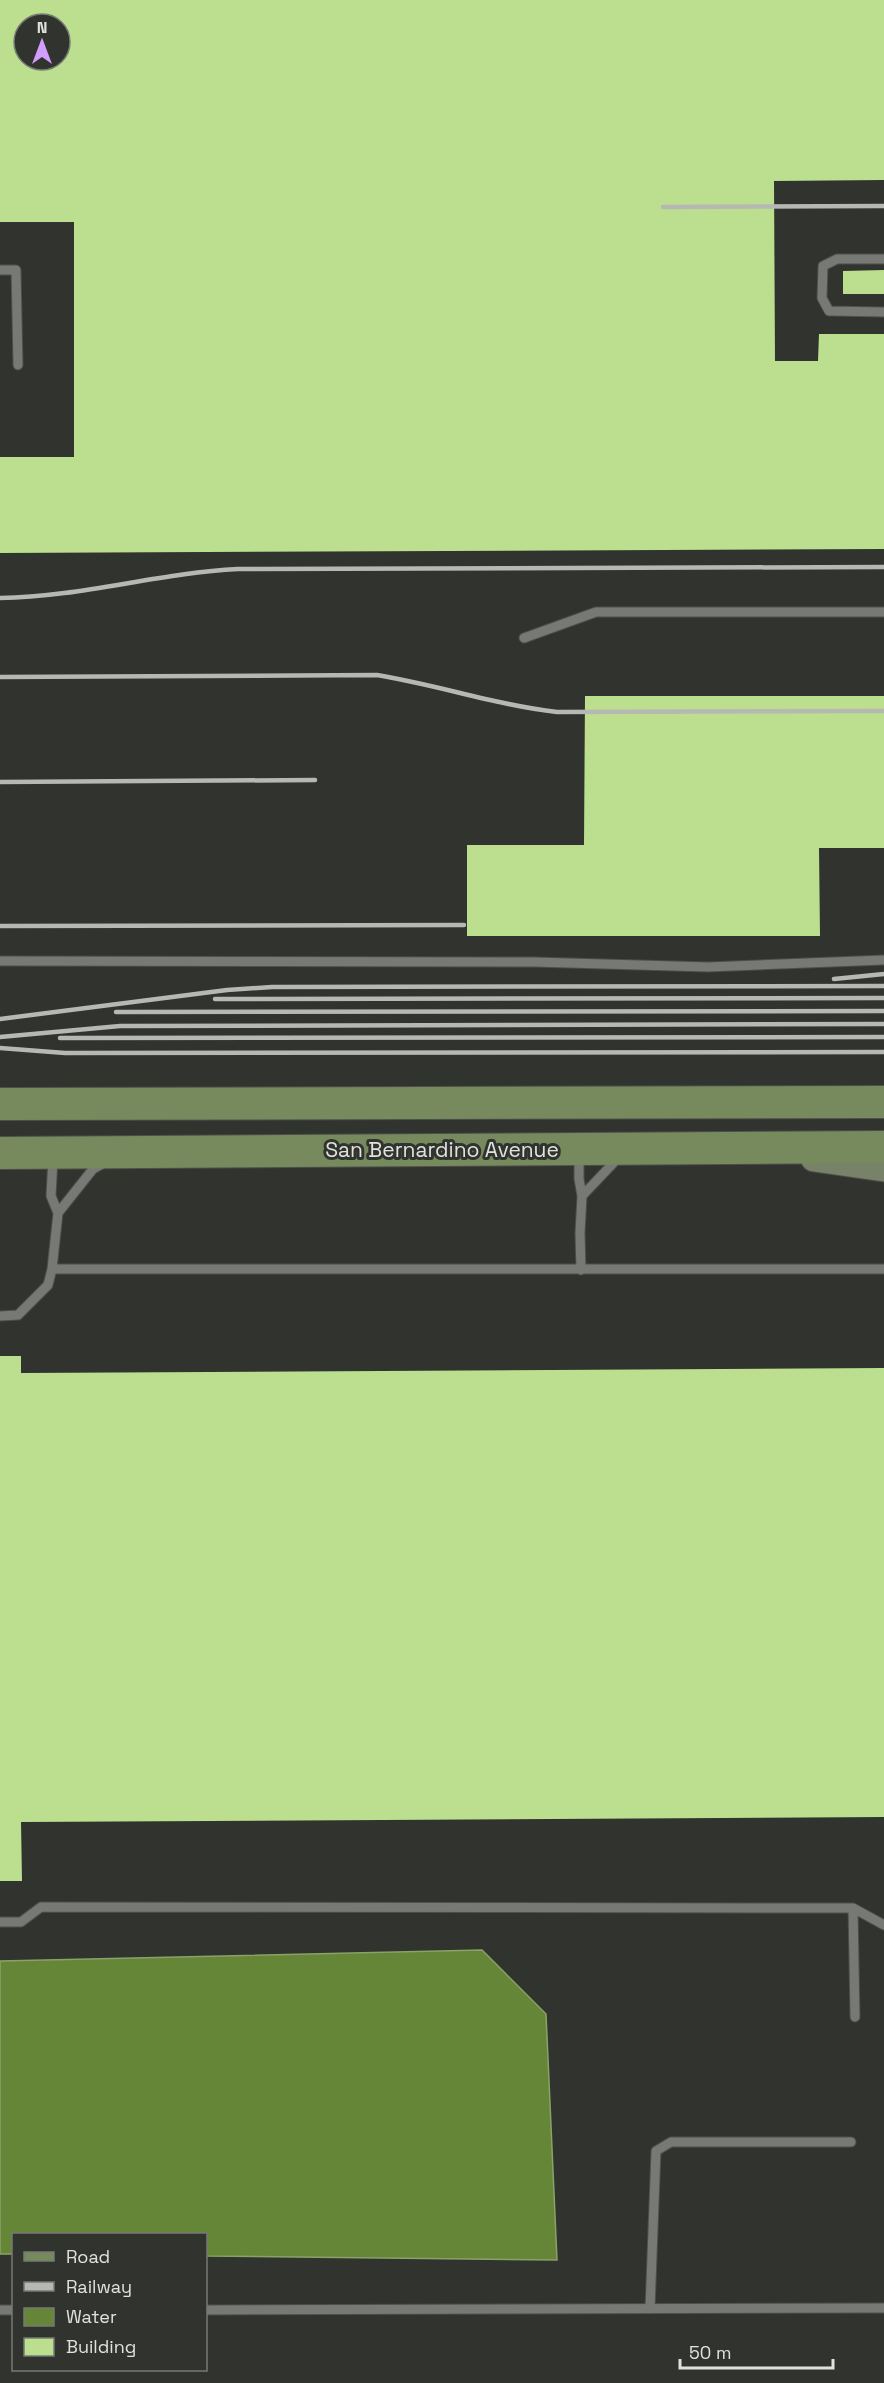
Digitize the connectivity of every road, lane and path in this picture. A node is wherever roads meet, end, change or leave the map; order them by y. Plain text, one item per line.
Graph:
1 (884, 259) edge
2 (0, 270) edge
3 (884, 312) edge
4 (18, 365) dead end
5 (884, 612) edge
6 (524, 638) dead end
7 (884, 960) edge
8 (0, 961) edge
9 (371, 1103) junction
10 (0, 1104) edge
11 (884, 1104) edge
12 (742, 1148) junction
13 (884, 1148) edge
14 (579, 1149) junction
15 (627, 1149) junction
16 (0, 1152) edge
17 (53, 1152) junction
18 (124, 1152) junction
19 (884, 1168) edge
20 (582, 1196) junction
21 (58, 1214) junction
22 (52, 1269) junction
23 (884, 1269) edge
24 (581, 1270) junction
25 (0, 1316) edge
26 (853, 1908) junction
27 (0, 1922) edge
28 (884, 1925) edge
29 (855, 2017) dead end
30 (851, 2142) dead end
31 (884, 2308) edge
32 (650, 2309) junction
33 (207, 2310) edge

1 - 3 lane
2 - 4 lane
5 - 6 lane
7 - 8 lane
9 - 10 main road
9 - 11 main road
9 - 17 main road
11 - 14 main road
12 - 13 main road, San Bernardino Avenue
12 - 15 main road, San Bernardino Avenue
12 - 19 street
14 - 15 main road, San Bernardino Avenue
14 - 18 main road, San Bernardino Avenue
14 - 20 lane
15 - 20 lane
16 - 17 main road, San Bernardino Avenue
17 - 18 main road, San Bernardino Avenue
17 - 21 lane
18 - 21 lane
20 - 24 lane
21 - 22 lane
22 - 24 lane
22 - 25 lane
23 - 24 lane
26 - 27 lane
26 - 28 lane
26 - 29 lane
30 - 32 lane
31 - 32 lane
32 - 33 lane

